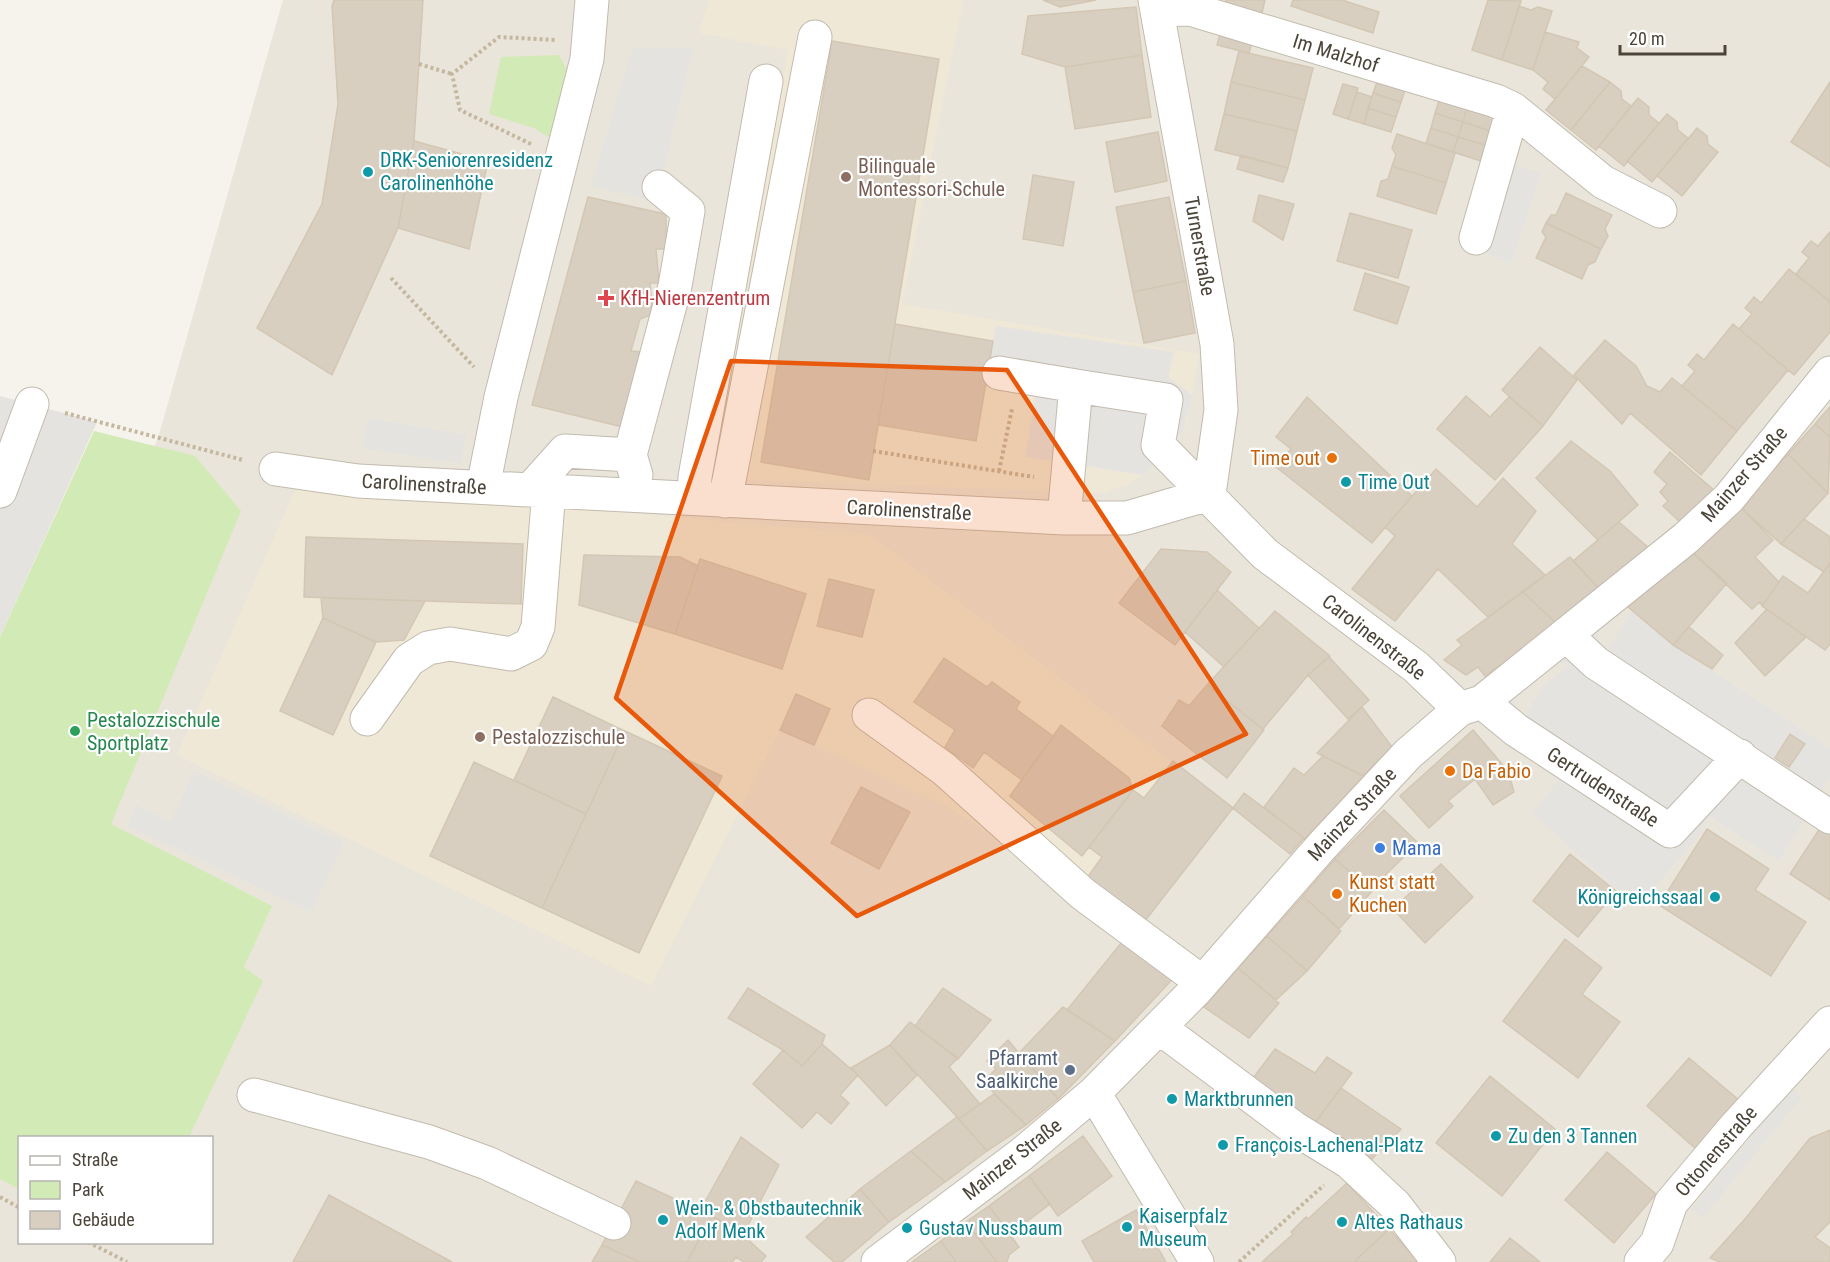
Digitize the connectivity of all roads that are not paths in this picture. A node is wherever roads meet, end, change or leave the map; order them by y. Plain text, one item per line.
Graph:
1 (592, 0) edge
2 (1156, 5) edge
3 (815, 37) dead end
4 (766, 81) dead end
5 (1513, 109) junction
6 (659, 188) dead end
7 (1660, 211) dead end
8 (1476, 238) dead end
9 (1830, 373) edge
10 (1009, 374) road end
11 (1076, 386) junction
12 (32, 404) road end
13 (630, 455) junction
14 (276, 469) road end
15 (483, 487) junction
16 (539, 490) junction
17 (0, 491) edge
18 (1209, 494) junction
19 (643, 496) junction
20 (710, 500) junction
21 (1064, 518) junction
22 (1566, 635) junction
23 (1471, 706) junction
24 (869, 715) dead end
25 (367, 719) dead end
26 (1740, 756) junction
27 (1830, 817) edge
28 (1202, 982) junction
29 (1830, 1023) edge
30 (1160, 1028) junction
31 (1819, 1056) edge
32 (1094, 1093) junction
33 (254, 1095) dead end
34 (614, 1223) dead end
35 (878, 1262) edge
36 (1197, 1262) edge
37 (1439, 1262) edge
38 (1641, 1262) edge

1 - 15 street
2 - 5 street, Im Malzhof
2 - 18 street, Turnerstraße
3 - 20 street
4 - 20 street
5 - 7 street, Im Malzhof
5 - 8 street
6 - 13 street
9 - 22 street, Mainzer Straße
10 - 11 street
11 - 18 street
11 - 21 street
12 - 17 street
13 - 16 street
13 - 19 street
14 - 15 street, Carolinenstraße
15 - 16 street, Carolinenstraße
16 - 19 street, Carolinenstraße
16 - 25 street
18 - 21 street, Carolinenstraße
18 - 23 street, Carolinenstraße
19 - 20 street, Carolinenstraße
20 - 21 street, Carolinenstraße
22 - 23 street, Mainzer Straße
22 - 26 street
23 - 26 street, Gertrudenstraße
23 - 28 street, Mainzer Straße
24 - 28 street
26 - 27 street
28 - 30 street, Mainzer Straße
29 - 31 street, Ottonenstraße
30 - 32 street, Mainzer Straße
30 - 37 street
31 - 38 street, Ottonenstraße
32 - 35 street, Mainzer Straße
32 - 36 street
33 - 34 street

